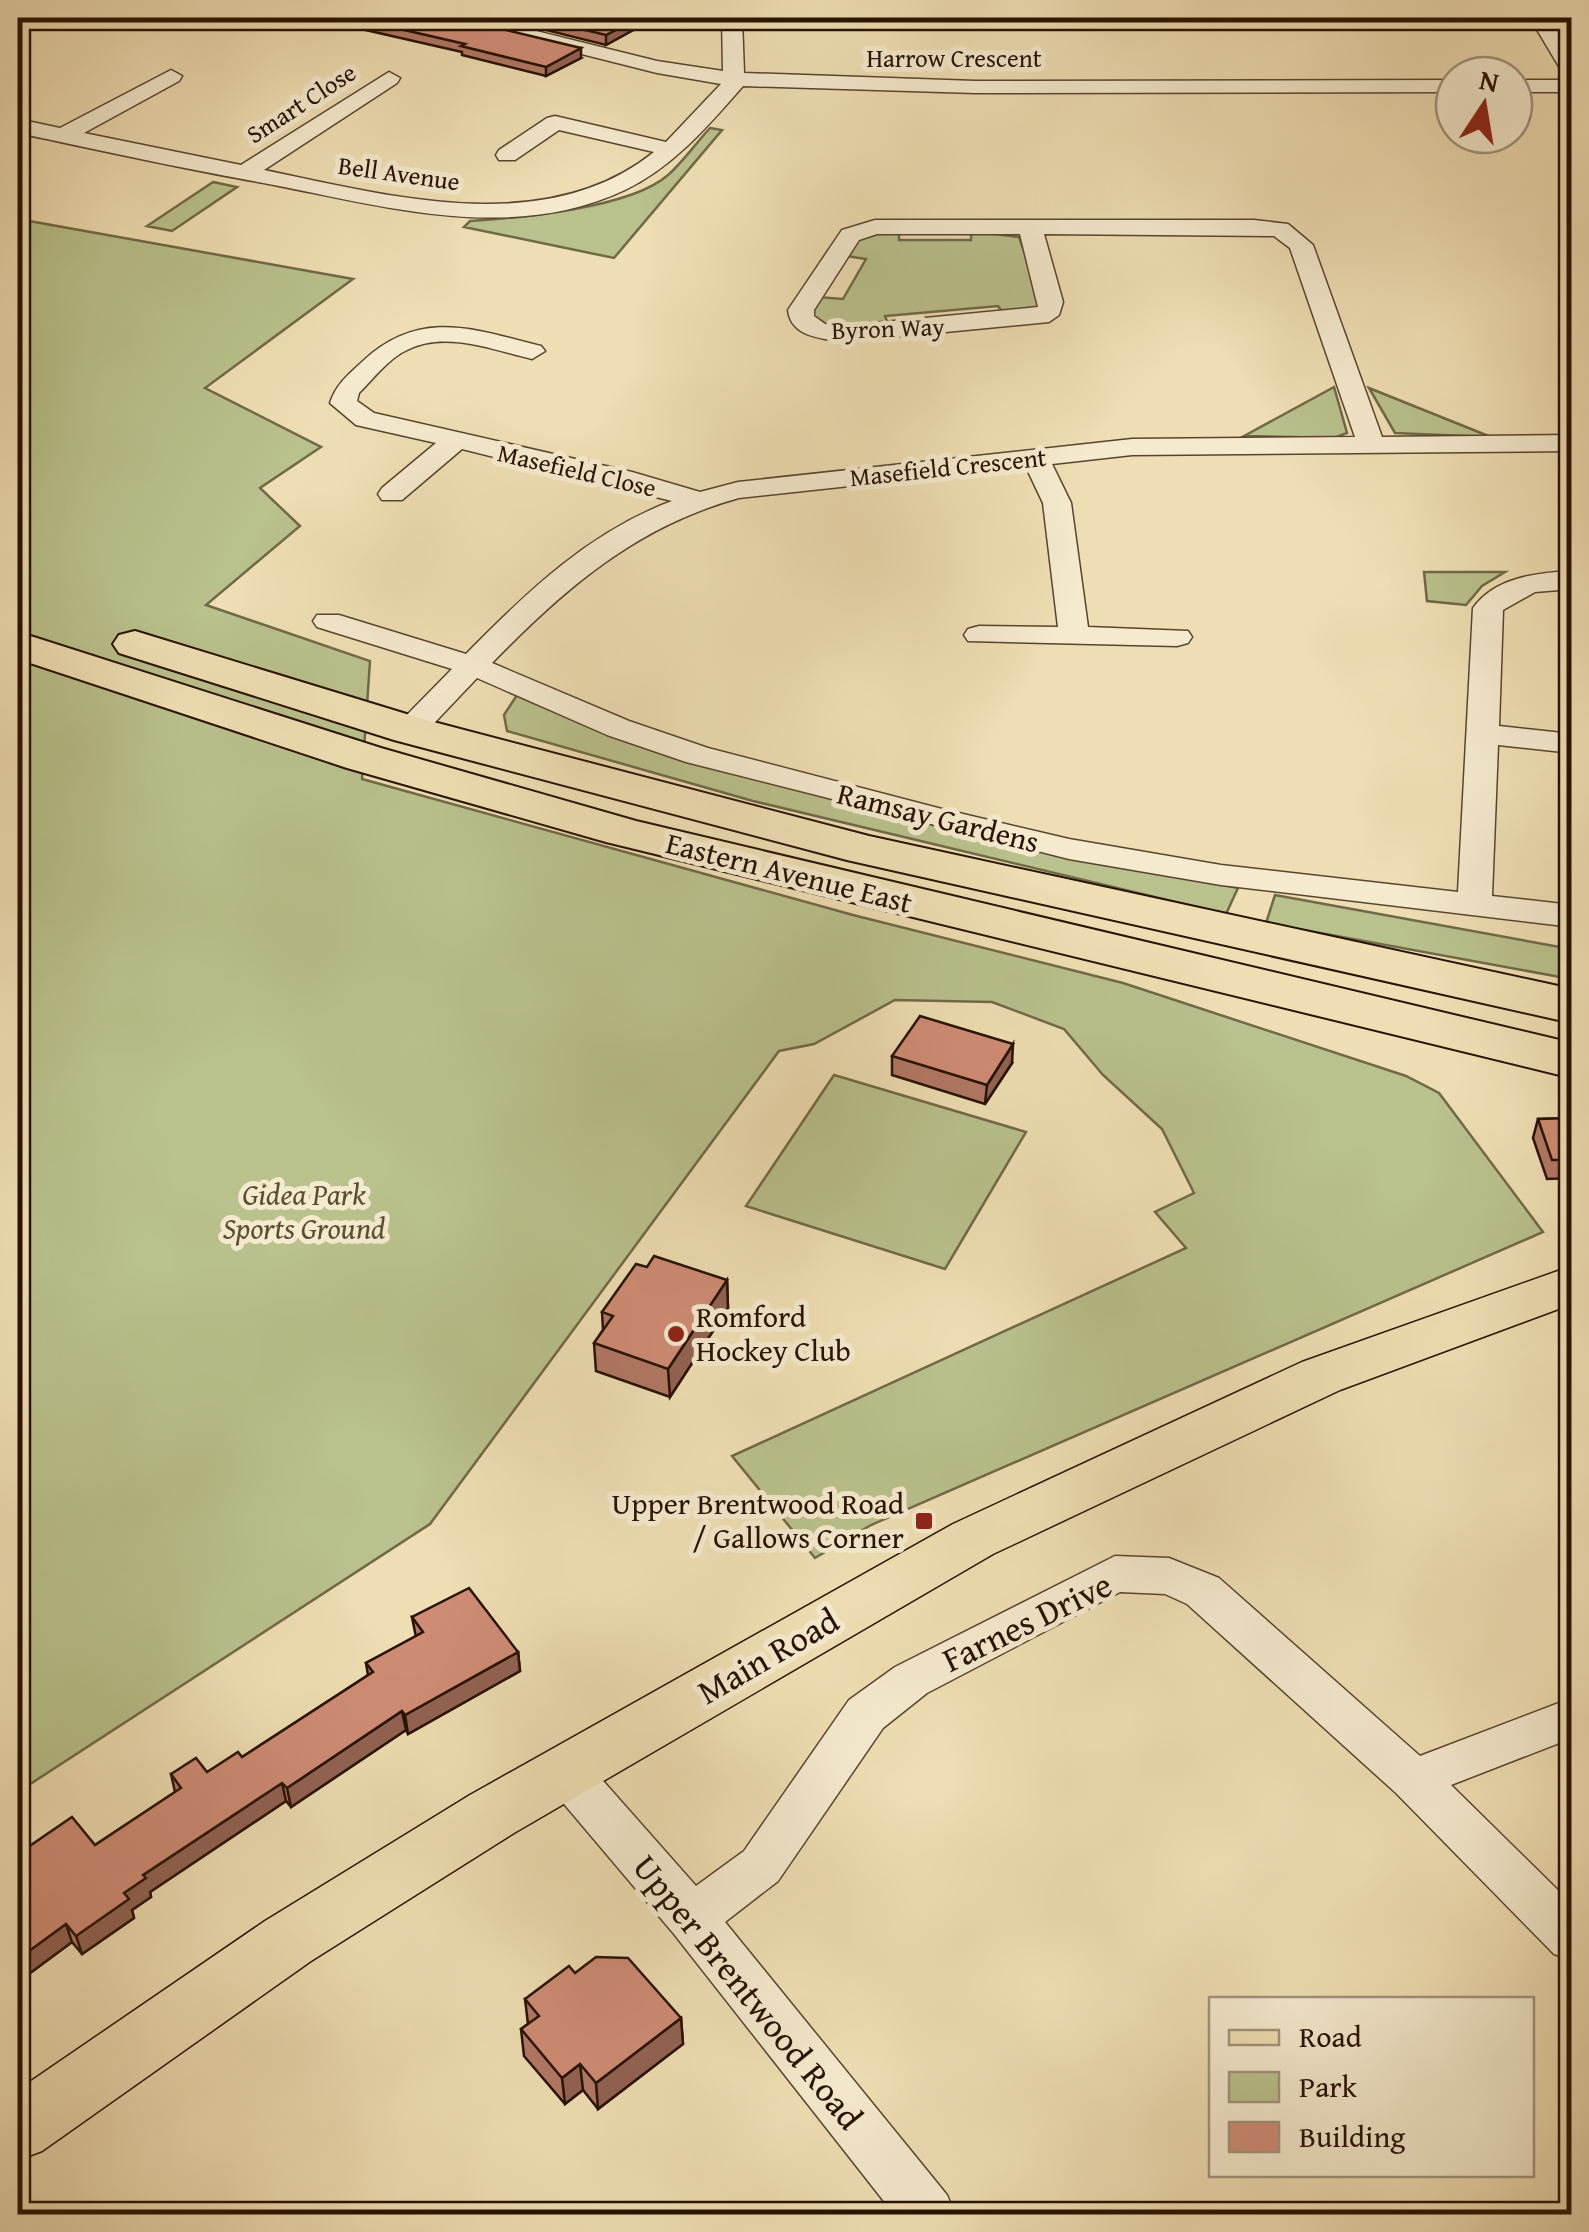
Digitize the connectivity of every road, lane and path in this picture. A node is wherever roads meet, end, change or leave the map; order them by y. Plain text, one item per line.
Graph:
1 (461, 18) edge
2 (732, 18) edge
3 (1540, 18) edge
4 (1572, 70) edge
5 (171, 76) dead end
6 (389, 78) dead end
7 (731, 79) junction
8 (1434, 86) edge
9 (1534, 86) edge
10 (1572, 86) edge
11 (18, 126) edge
12 (60, 137) junction
13 (670, 149) junction
14 (508, 155) dead end
15 (243, 174) junction
16 (1030, 228) junction
17 (532, 351) dead end
18 (456, 441) junction
19 (1572, 443) edge
20 (1370, 444) junction
21 (1036, 458) junction
22 (392, 494) dead end
23 (697, 500) junction
24 (1572, 580) edge
25 (18, 607) edge
26 (328, 621) dead end
27 (979, 635) dead end
28 (1074, 636) junction
29 (1177, 637) dead end
30 (18, 645) edge
31 (474, 666) junction
32 (410, 730) junction
33 (1482, 733) junction
34 (1572, 744) edge
35 (864, 850) junction
36 (910, 904) junction
37 (1475, 904) junction
38 (1572, 916) edge
39 (1217, 953) junction
40 (1572, 1006) edge
41 (1572, 1036) edge
42 (1572, 1061) edge
43 (1572, 1284) edge
44 (1572, 1718) edge
45 (565, 1771) junction
46 (1413, 1779) junction
47 (692, 1918) junction
48 (1572, 1938) edge
49 (18, 2128) edge
50 (928, 2214) edge

1 - 7 street, Harrow Crescent
2 - 7 street
3 - 4 street
5 - 12 street
6 - 15 street, Smart Close
7 - 8 street, Harrow Crescent
7 - 13 street, Bell Avenue
9 - 10 street
11 - 12 street, Bell Avenue
12 - 15 street, Bell Avenue
13 - 14 street
13 - 15 street, Bell Avenue
16 - 16 street, Byron Way
16 - 20 street, Byron Way
17 - 18 street, Masefield Close
18 - 22 street, Masefield Close
18 - 23 street, Masefield Close
19 - 20 street, Masefield Crescent
20 - 21 street, Masefield Crescent
21 - 23 street, Masefield Crescent
21 - 28 street
23 - 31 street, Masefield Crescent
24 - 33 street
25 - 32 highway, Eastern Avenue East
26 - 31 street, Ramsay Gardens
27 - 28 street
28 - 29 street
30 - 36 highway, Eastern Avenue East
31 - 32 street, Masefield Crescent
31 - 37 street, Ramsay Gardens
32 - 35 highway, Eastern Avenue East
33 - 34 street
33 - 37 street
35 - 39 highway
35 - 40 highway, Eastern Avenue East
36 - 39 highway
36 - 42 highway, Eastern Avenue East
37 - 38 street, Ramsay Gardens
39 - 41 highway
43 - 45 main road, Main Road
44 - 46 street
45 - 47 street, Upper Brentwood Road
45 - 49 main road, Main Road
46 - 47 street, Farnes Drive
46 - 48 street, Farnes Drive
47 - 50 street, Upper Brentwood Road

